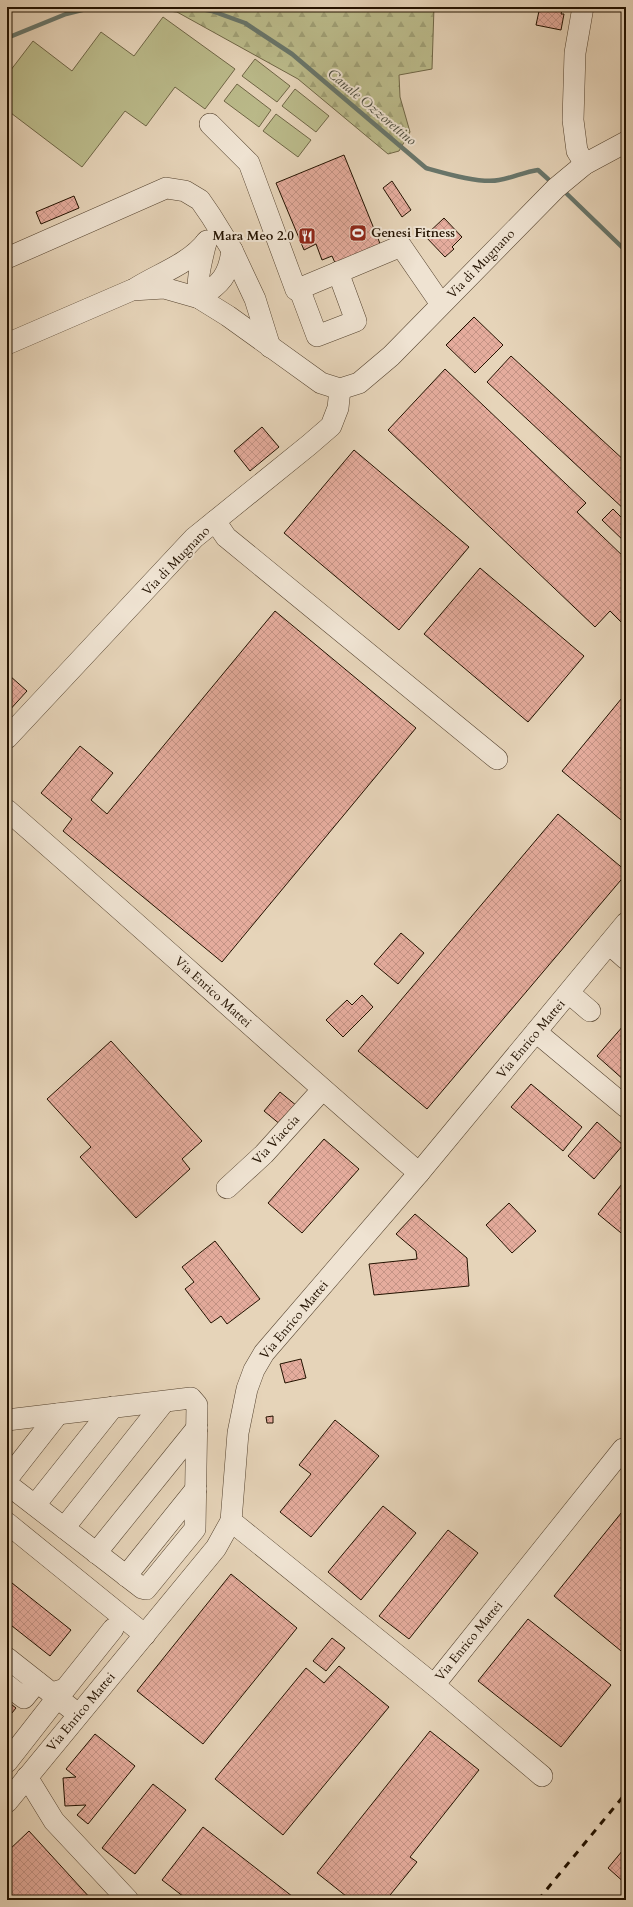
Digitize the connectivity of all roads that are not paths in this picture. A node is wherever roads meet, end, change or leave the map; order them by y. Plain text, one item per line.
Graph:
1 (583, 7) edge
2 (210, 124) dead end
3 (626, 142) edge
4 (585, 164) junction
5 (211, 233) junction
6 (232, 250) junction
7 (8, 256) edge
8 (338, 272) junction
9 (299, 288) junction
10 (132, 290) junction
11 (199, 298) junction
12 (441, 304) junction
13 (7, 344) edge
14 (270, 347) junction
15 (340, 389) junction
16 (216, 521) junction
17 (7, 738) edge
18 (497, 759) dead end
19 (7, 810) edge
20 (626, 923) edge
21 (609, 944) junction
22 (626, 959) edge
23 (569, 993) junction
24 (590, 1011) dead end
25 (536, 1032) junction
26 (322, 1090) junction
27 (626, 1107) edge
28 (419, 1173) junction
29 (227, 1188) dead end
30 (164, 1402) junction
31 (113, 1407) junction
32 (58, 1414) junction
33 (7, 1420) edge
34 (196, 1428) junction
35 (623, 1449) dead end
36 (7, 1480) edge
37 (7, 1484) edge
38 (35, 1505) junction
39 (231, 1521) junction
40 (7, 1523) edge
41 (64, 1528) junction
42 (96, 1553) junction
43 (113, 1629) dead end
44 (145, 1635) junction
45 (7, 1658) edge
46 (37, 1682) junction
47 (7, 1685) edge
48 (434, 1685) junction
49 (56, 1697) junction
50 (78, 1714) junction
51 (7, 1762) edge
52 (542, 1776) dead end
53 (27, 1777) junction
54 (7, 1802) edge
55 (128, 1900) edge

1 - 4 street
2 - 9 street
3 - 4 street, Via di Mugnano
4 - 12 street, Via di Mugnano
5 - 6 street
5 - 7 street
5 - 10 street
5 - 11 street
6 - 11 street
6 - 14 street
8 - 9 street
8 - 9 street
8 - 12 street
10 - 11 street
10 - 13 street
11 - 14 street
12 - 15 street, Via di Mugnano
14 - 15 street
15 - 16 street, Via di Mugnano
16 - 17 street, Via di Mugnano
16 - 18 street
19 - 26 street, Via Enrico Mattei
20 - 21 street, Via Enrico Mattei
21 - 22 street
21 - 23 street, Via Enrico Mattei
23 - 24 street
23 - 25 street, Via Enrico Mattei
25 - 27 street
25 - 28 street, Via Enrico Mattei
26 - 28 street, Via Enrico Mattei
26 - 29 street, Via Viaccia
28 - 39 street, Via Enrico Mattei
30 - 31 street
30 - 34 street
30 - 41 street
31 - 32 street
31 - 38 street
32 - 33 street
32 - 36 street
34 - 42 street
34 - 42 street
35 - 48 street, Via Enrico Mattei
37 - 38 street
38 - 41 street
39 - 44 street, Via Enrico Mattei
39 - 48 street, Via Enrico Mattei
40 - 44 street
41 - 42 street
43 - 49 street
44 - 50 street, Via Enrico Mattei
45 - 46 street
46 - 47 street
46 - 49 street
48 - 52 street
49 - 50 street
49 - 51 street
50 - 53 street, Via Enrico Mattei
53 - 54 street, Via Enrico Mattei
53 - 55 street

